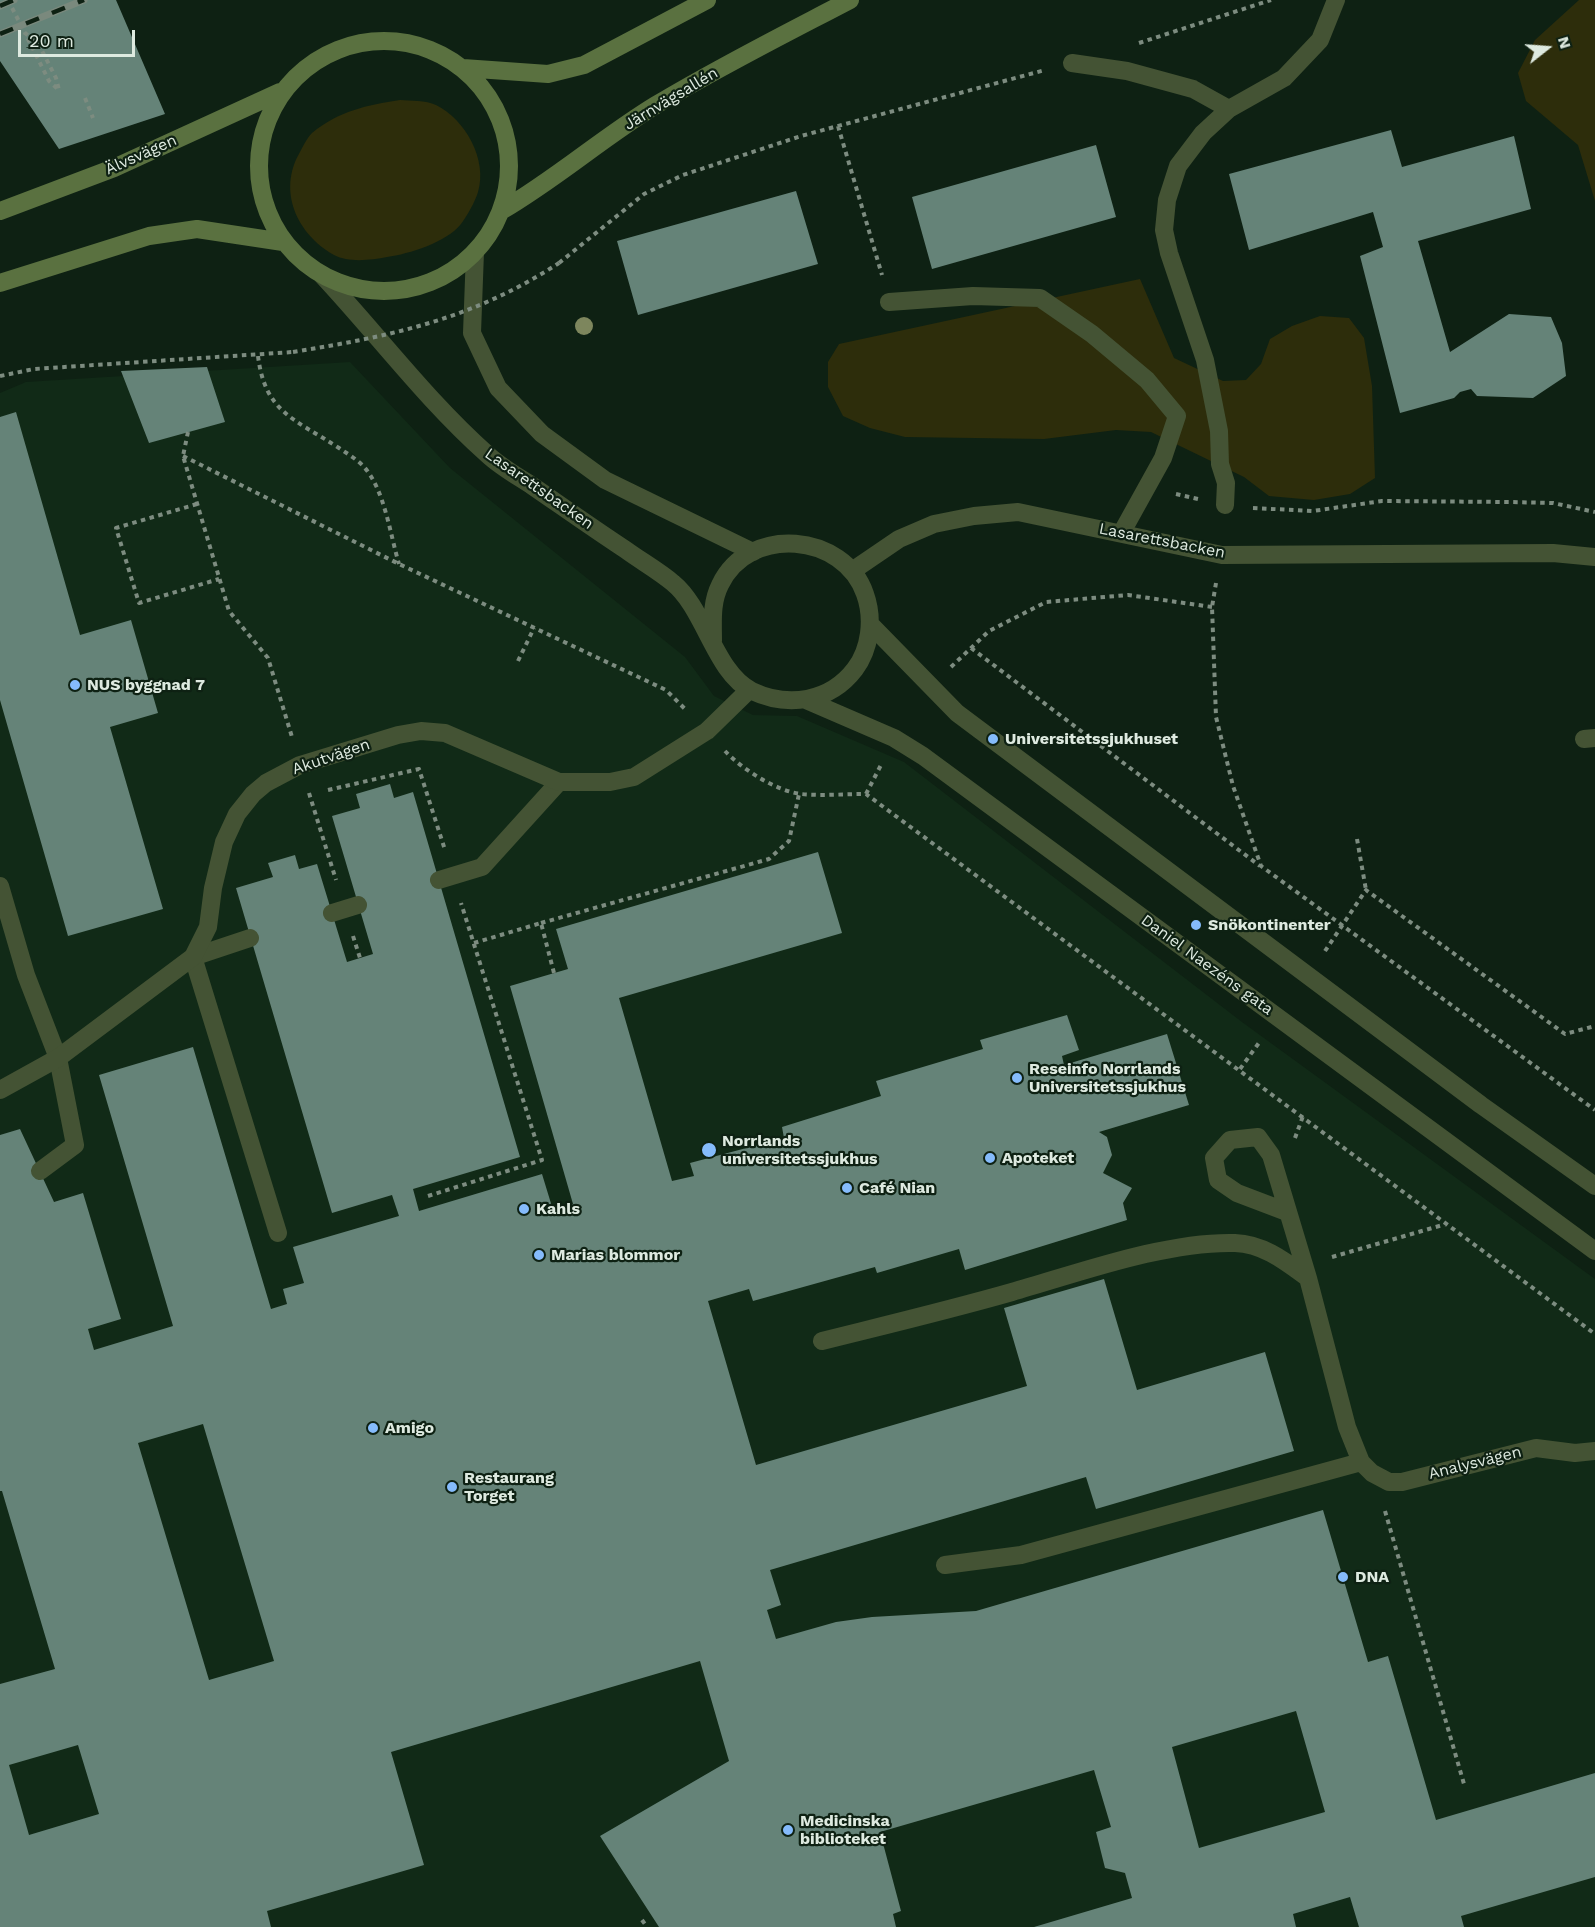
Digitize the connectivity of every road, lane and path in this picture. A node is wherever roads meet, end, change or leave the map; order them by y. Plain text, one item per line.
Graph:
1 (8, 0) edge
2 (707, 0) edge
3 (850, 0) edge
4 (1271, 0) edge
5 (1336, 0) edge
6 (25, 33) junction
7 (1136, 44) dead end
8 (1072, 63) joint
9 (463, 68) junction
10 (280, 92) junction
11 (85, 98) dead end
12 (1229, 109) junction
13 (93, 118) dead end
14 (838, 126) junction
15 (0, 211) edge
16 (501, 211) junction
17 (283, 242) junction
18 (475, 252) junction
19 (322, 275) junction
20 (0, 283) edge
21 (890, 302) joint
22 (258, 356) junction
23 (0, 376) edge
24 (188, 432) dead end
25 (183, 456) junction
26 (1147, 487) junction
27 (197, 504) junction
28 (1225, 505) junction
29 (1595, 512) edge
30 (1122, 532) junction
31 (753, 552) junction
32 (1222, 555) junction
33 (1595, 557) edge
34 (399, 564) junction
35 (852, 571) junction
36 (219, 579) junction
37 (1212, 607) junction
38 (229, 611) dead end
39 (871, 625) junction
40 (534, 628) junction
41 (713, 641) junction
42 (971, 648) junction
43 (518, 662) dead end
44 (931, 686) junction
45 (749, 690) junction
46 (806, 700) junction
47 (707, 731) junction
48 (894, 738) junction
49 (559, 782) junction
50 (310, 794) dead end
51 (799, 794) junction
52 (866, 794) junction
53 (1357, 839) dead end
54 (1261, 866) junction
55 (446, 878) junction
56 (0, 886) edge
57 (1366, 890) junction
58 (358, 905) dead end
59 (332, 913) dead end
60 (541, 923) junction
61 (1342, 926) junction
62 (250, 938) dead end
63 (474, 943) junction
64 (193, 957) junction
65 (554, 973) dead end
66 (1595, 1026) edge
67 (58, 1058) junction
68 (0, 1090) edge
69 (1595, 1110) edge
70 (40, 1171) dead end
71 (1595, 1186) edge
72 (429, 1196) dead end
73 (1287, 1212) junction
74 (1447, 1224) junction
75 (278, 1233) dead end
76 (1595, 1251) edge
77 (1322, 1260) dead end
78 (1308, 1278) junction
79 (1595, 1334) edge
80 (822, 1341) dead end
81 (1595, 1451) edge
82 (1361, 1462) junction
83 (1389, 1482) junction
84 (945, 1565) dead end
85 (1464, 1784) dead end
86 (642, 1920) dead end
87 (647, 1927) edge

1 - 6 path
2 - 9 main road
3 - 16 main road, Järnvägsallén
4 - 7 path
5 - 12 street
6 - 6 path
8 - 12 street
8 - 14 path
9 - 10 main road
9 - 16 main road
10 - 15 main road, Älvsvägen
10 - 17 main road
11 - 13 path
12 - 28 street
14 - 21 path
14 - 22 path, bridge
16 - 18 main road
17 - 19 main road
17 - 20 main road
18 - 19 main road
18 - 31 street
19 - 41 street, Lasarettsbacken
21 - 26 street
22 - 23 path
22 - 34 path
24 - 25 path
25 - 27 path
25 - 34 path
26 - 28 path
26 - 30 street
27 - 36 path
27 - 36 path
28 - 29 path
30 - 32 street, Lasarettsbacken
30 - 35 street, Lasarettsbacken
31 - 35 street, Lasarettsbacken
31 - 41 street, Lasarettsbacken
32 - 33 street, Lasarettsbacken
32 - 37 path
34 - 40 path
35 - 39 street, Lasarettsbacken
36 - 38 path
37 - 42 path
37 - 54 path
39 - 44 street
39 - 46 street, Lasarettsbacken
40 - 43 path
40 - 47 path
41 - 45 street, Lasarettsbacken
42 - 44 path
42 - 54 path
44 - 71 street
45 - 46 street, Lasarettsbacken
45 - 47 street, Akutvägen
46 - 48 street, Daniel Naezéns gata
47 - 49 street, Akutvägen
47 - 51 path
48 - 52 path
48 - 76 street, Daniel Naezéns gata
49 - 55 street
49 - 64 street, Akutvägen
50 - 55 path
51 - 52 path
51 - 60 path
52 - 74 path
53 - 57 path
54 - 61 path
55 - 63 path
56 - 67 street
57 - 61 path
57 - 66 path
58 - 59 street
60 - 63 path
60 - 65 path
61 - 69 path
62 - 64 street
63 - 72 path
64 - 67 street, Akutvägen
64 - 75 street
67 - 68 street, Akutvägen
67 - 70 street
73 - 73 street
73 - 78 street
74 - 77 path
74 - 79 path
78 - 80 street
78 - 82 street
81 - 83 street, Analysvägen
82 - 83 street
82 - 84 street
83 - 85 path
86 - 87 path

